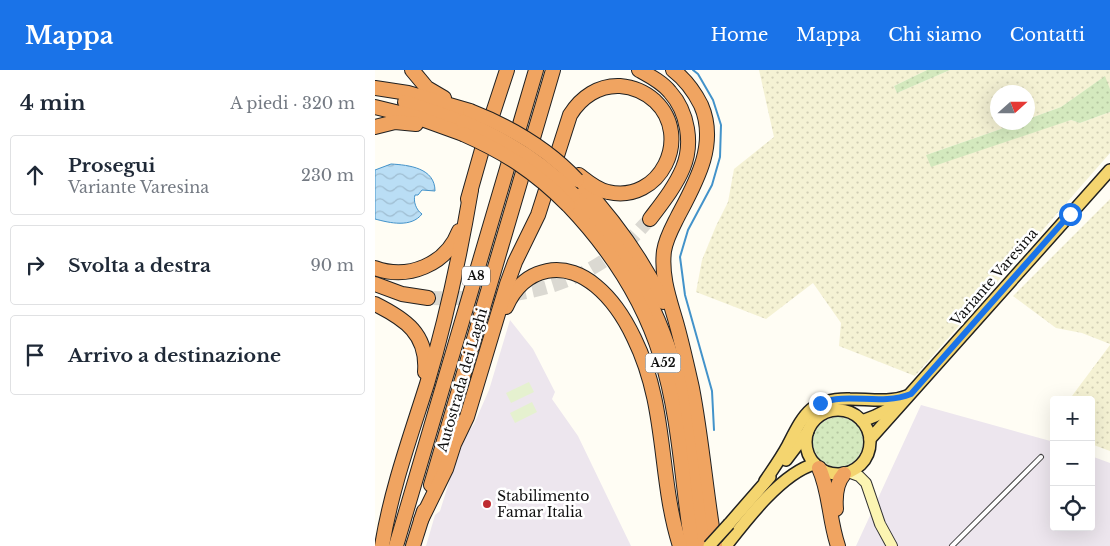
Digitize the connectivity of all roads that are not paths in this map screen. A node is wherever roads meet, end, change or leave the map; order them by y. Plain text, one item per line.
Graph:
1 (412, 70) edge
2 (507, 70) edge
3 (536, 70) edge
4 (553, 70) edge
5 (639, 70) edge
6 (673, 70) edge
7 (375, 88) edge
8 (375, 96) edge
9 (375, 108) edge
10 (466, 123) junction
11 (375, 127) edge
12 (1110, 170) edge
13 (578, 177) junction
14 (471, 190) junction
15 (570, 200) junction
16 (650, 219) tunnel mouth
17 (375, 268) edge
18 (375, 284) edge
19 (428, 298) tunnel mouth
20 (375, 304) edge
21 (683, 354) junction
22 (482, 368) junction
23 (911, 394) junction
24 (901, 403) junction
25 (862, 421) junction
26 (413, 423) junction
27 (810, 427) junction
28 (870, 439) junction
29 (1041, 457) dead end
30 (817, 466) junction
31 (846, 473) junction
32 (765, 481) junction
33 (421, 520) junction
34 (729, 542) edge
35 (382, 546) edge
36 (397, 546) edge
37 (413, 546) edge
38 (680, 546) edge
39 (692, 546) edge
40 (703, 546) edge
41 (709, 546) edge
42 (716, 546) edge
43 (838, 546) edge
44 (844, 546) edge
45 (892, 546) edge
46 (952, 546) edge

1 - 10 highway
2 - 14 highway
3 - 36 highway, Autostrada dei Laghi / A8
4 - 33 highway, Autostrada dei Laghi / A8
5 - 16 highway
6 - 21 highway
7 - 10 highway
8 - 10 highway, A52
9 - 10 highway, A52
10 - 11 highway
10 - 13 highway, bridge
10 - 15 highway, A52, bridge
10 - 15 highway, A52, bridge
12 - 23 main road, Variante Varesina
13 - 21 highway
13 - 22 highway
14 - 17 highway
14 - 26 highway
15 - 39 highway, A52
15 - 40 highway, A52
18 - 19 highway
20 - 26 highway
21 - 42 highway
22 - 33 highway
22 - 38 highway
23 - 24 main road, Variante Varesina
23 - 32 main road
24 - 25 main road, Variante Varesina
24 - 28 main road, Variante Varesina
25 - 27 main road
25 - 28 main road
26 - 35 highway
27 - 30 main road
27 - 32 main road
28 - 31 main road
29 - 46 lane
30 - 31 main road
30 - 34 main road
30 - 43 highway
31 - 44 highway
31 - 45 street
32 - 41 main road, bridge
33 - 37 highway, Autostrada dei Laghi / A8

